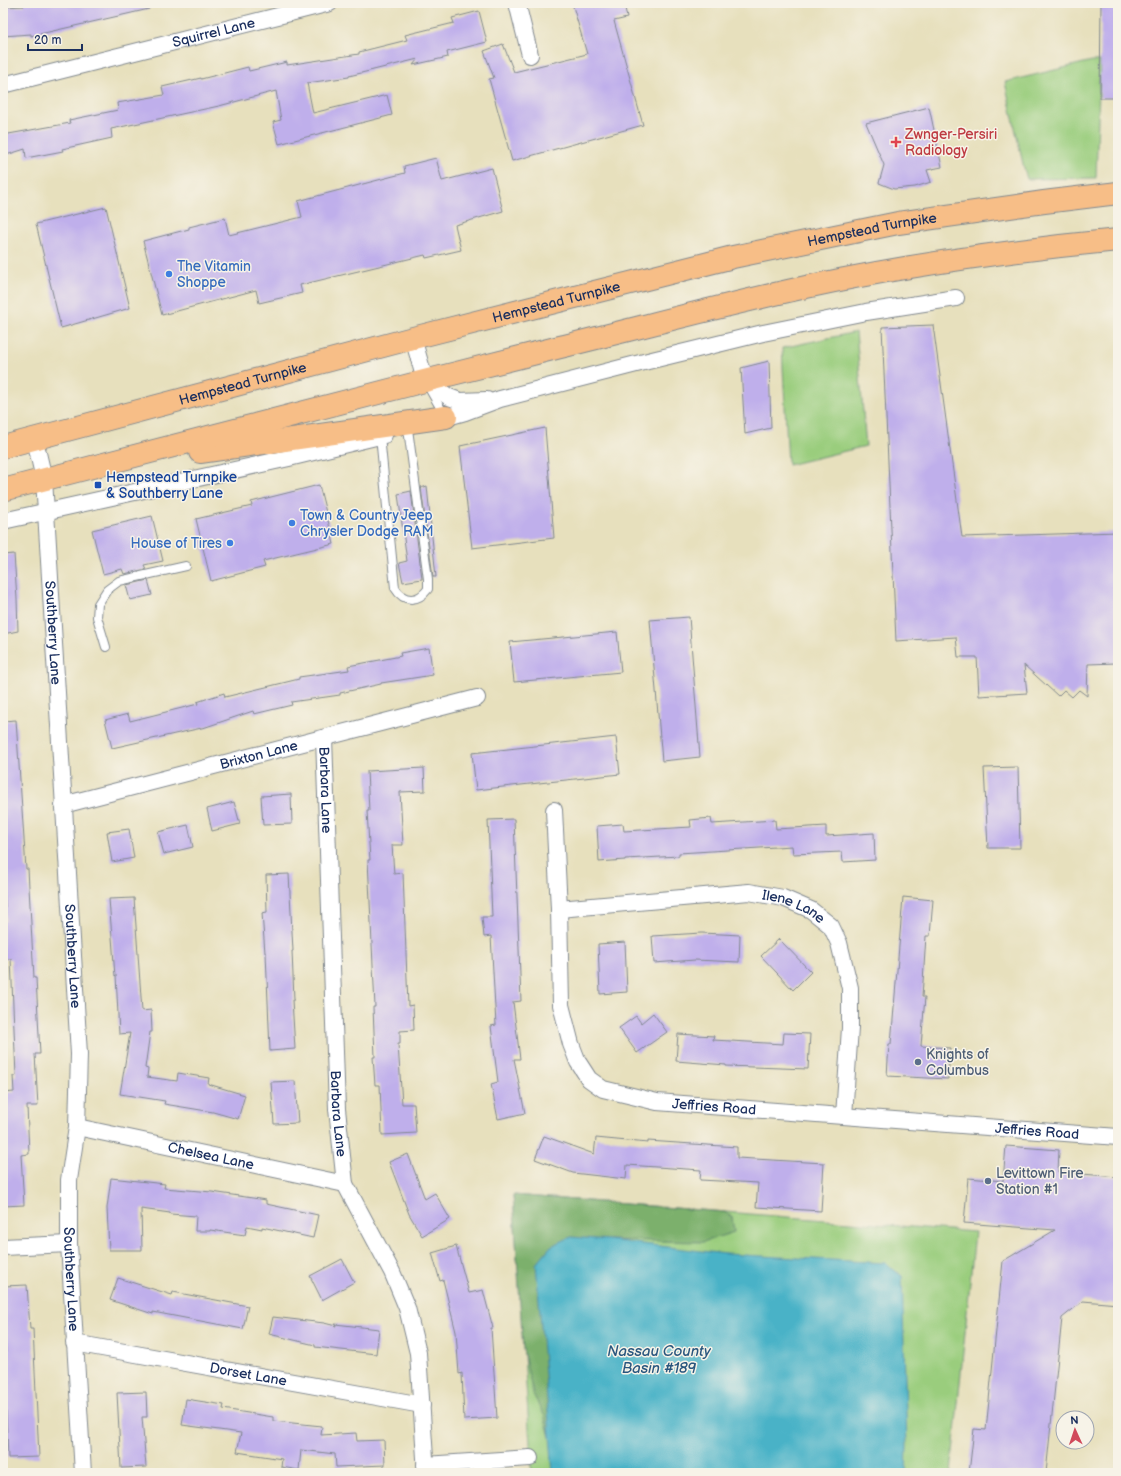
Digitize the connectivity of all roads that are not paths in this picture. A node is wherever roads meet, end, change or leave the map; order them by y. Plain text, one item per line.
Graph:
1 (330, 3) edge
2 (517, 3) edge
3 (530, 55) dead end
4 (3, 85) edge
5 (1118, 194) edge
6 (1118, 240) edge
7 (956, 298) dead end
8 (413, 338) junction
9 (425, 380) junction
10 (500, 399) junction
11 (446, 418) junction
12 (408, 429) junction
13 (380, 436) junction
14 (35, 440) junction
15 (3, 447) edge
16 (99, 466) junction
17 (44, 479) junction
18 (3, 490) edge
19 (46, 511) junction
20 (3, 521) edge
21 (186, 566) dead end
22 (106, 647) dead end
23 (477, 698) dead end
24 (324, 738) junction
25 (63, 805) junction
26 (554, 810) dead end
27 (559, 909) junction
28 (844, 1116) junction
29 (77, 1127) junction
30 (1118, 1137) edge
31 (345, 1184) junction
32 (69, 1244) junction
33 (3, 1247) edge
34 (74, 1344) junction
35 (422, 1405) junction
36 (530, 1458) dead end
37 (426, 1469) edge
38 (83, 1473) edge

1 - 4 street, Squirrel Lane
2 - 3 street
5 - 8 main road, Hempstead Turnpike
6 - 9 main road
7 - 10 street
8 - 9 street
8 - 14 main road, Hempstead Turnpike
9 - 10 street
9 - 11 lane
9 - 16 main road
10 - 11 street
11 - 12 street
11 - 16 main road
12 - 13 street
12 - 13 lane
13 - 19 street
14 - 15 main road, Hempstead Turnpike
14 - 17 street, Southberry Lane
16 - 17 main road
17 - 18 main road
17 - 19 street, Southberry Lane
19 - 20 street
19 - 25 street, Southberry Lane
21 - 22 lane
23 - 24 street, Brixton Lane
24 - 25 street, Brixton Lane
24 - 31 street, Barbara Lane
25 - 29 street, Southberry Lane
26 - 27 street, Jeffries Road
27 - 28 street, Jeffries Road
27 - 28 street, Ilene Lane
28 - 30 street, Jeffries Road
29 - 31 street, Chelsea Lane
29 - 32 street, Southberry Lane
31 - 35 street, Barbara Lane
32 - 33 street
32 - 34 street, Southberry Lane
34 - 35 street, Dorset Lane
34 - 38 street, Southberry Lane
35 - 37 street, Barbara Lane
36 - 37 street

